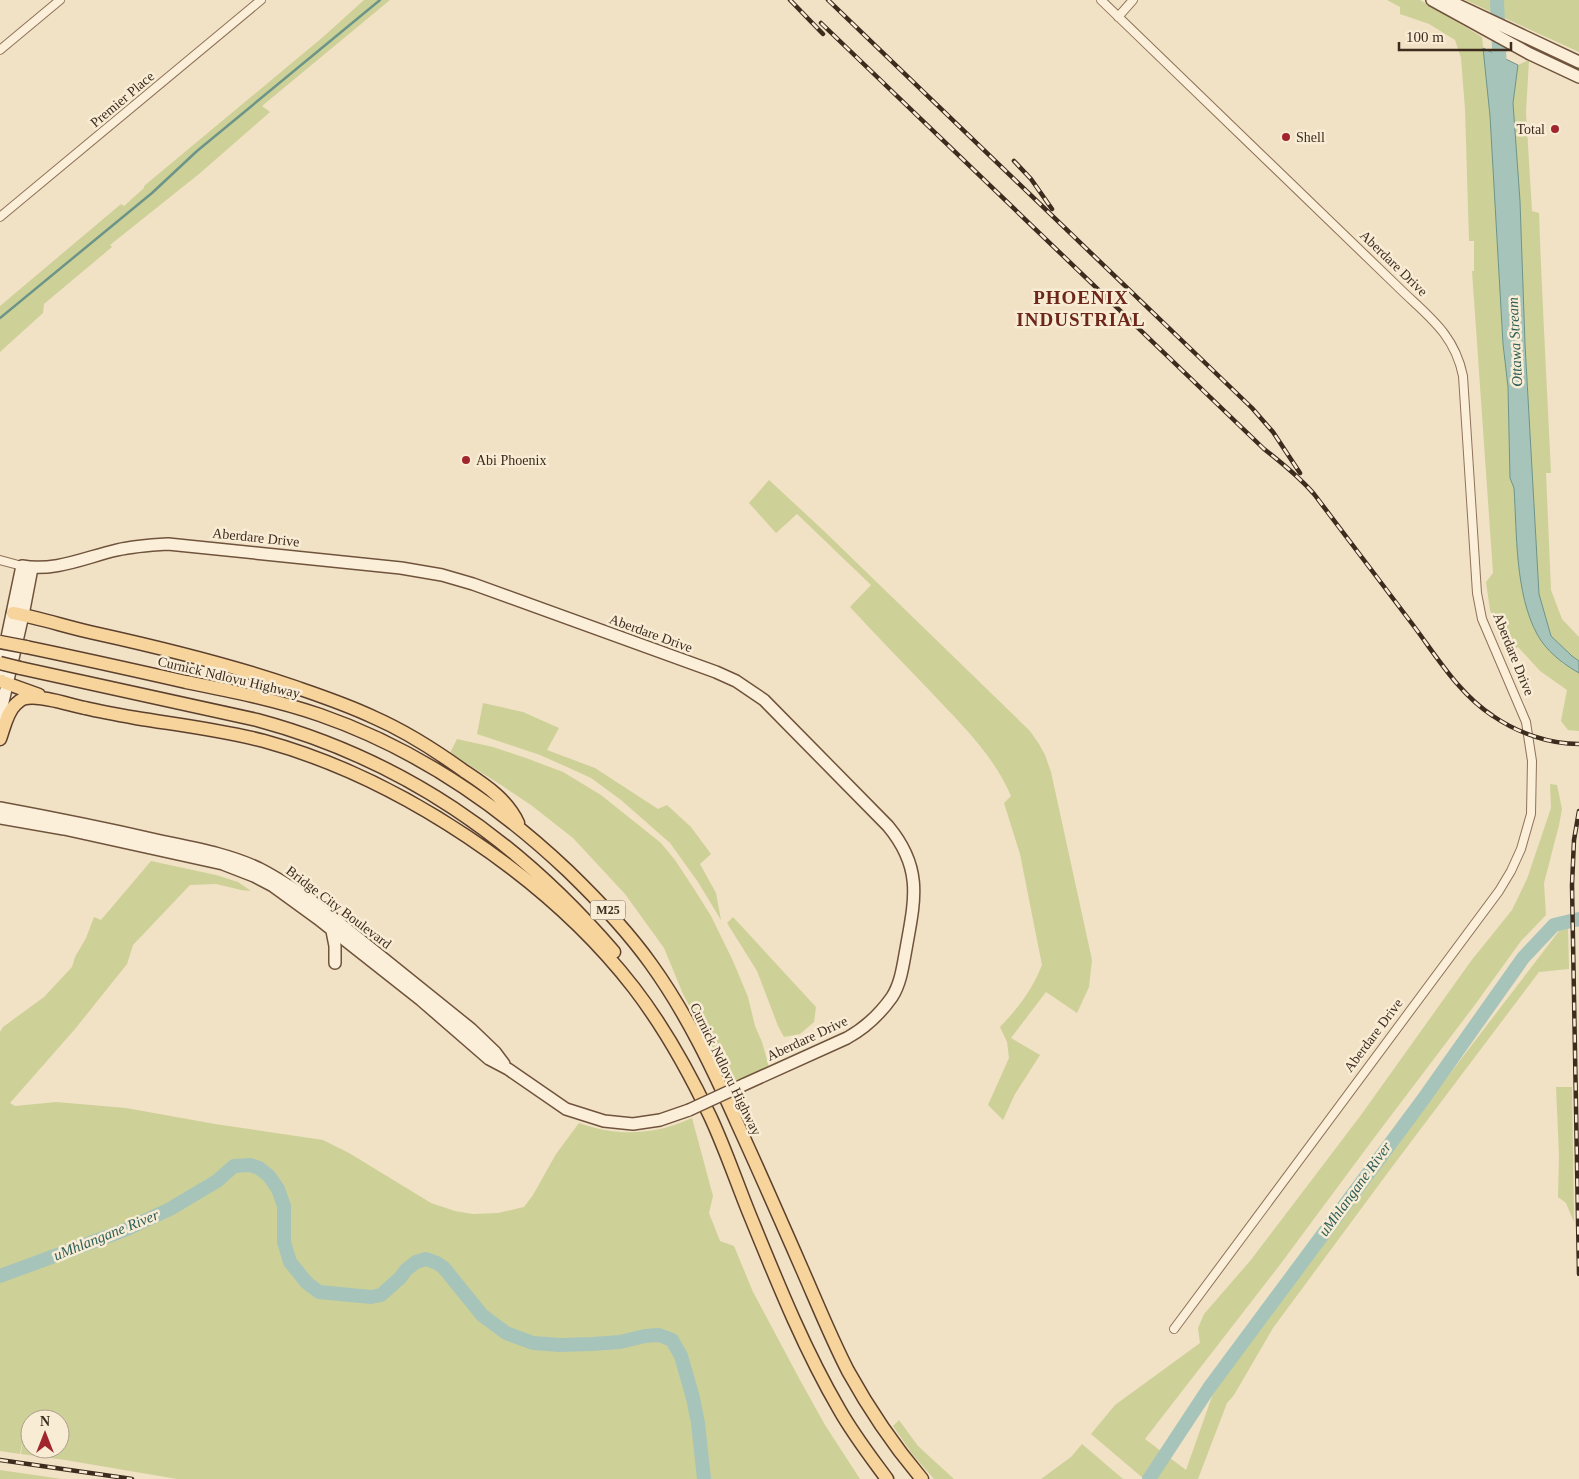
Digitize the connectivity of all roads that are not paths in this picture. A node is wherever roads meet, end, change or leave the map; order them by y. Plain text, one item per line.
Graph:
1 (60, 0) edge
2 (261, 0) edge
3 (1101, 0) edge
4 (1114, 0) edge
5 (1133, 0) edge
6 (1432, 0) edge
7 (1447, 0) edge
8 (1108, 6) junction
9 (1470, 16) junction
10 (1118, 17) junction
11 (0, 50) edge
12 (1579, 62) edge
13 (1579, 77) edge
14 (0, 217) edge
15 (0, 560) edge
16 (27, 567) junction
17 (18, 614) junction
18 (0, 642) edge
19 (0, 663) edge
20 (0, 671) edge
21 (4, 682) edge
22 (62, 703) junction
23 (0, 716) edge
24 (0, 739) edge
25 (0, 808) edge
26 (0, 818) edge
27 (520, 828) junction
28 (143, 841) junction
29 (332, 931) junction
30 (335, 963) dead end
31 (492, 1056) junction
32 (743, 1086) joint
33 (1174, 1329) dead end
34 (887, 1479) edge
35 (896, 1479) edge
36 (922, 1479) edge

1 - 11 street
2 - 14 street, Premier Place
3 - 8 street, Aberdare Drive
4 - 8 street
5 - 10 street
6 - 9 street
7 - 9 street
8 - 10 street, Aberdare Drive
9 - 12 street
9 - 13 street
10 - 33 street, Aberdare Drive
15 - 16 street, Aberdare Drive
16 - 17 street
16 - 32 street, Aberdare Drive
17 - 20 street
17 - 21 street
17 - 27 main road
18 - 27 main road, Curnick Ndlovu Highway / M25, bridge
19 - 35 main road, Curnick Ndlovu Highway / M25, bridge
21 - 22 main road
21 - 23 street
22 - 24 main road
22 - 34 main road
25 - 28 street, Bridge City Boulevard
26 - 28 street, Bridge City Boulevard
27 - 36 main road, Curnick Ndlovu Highway / M25
28 - 29 street, Bridge City Boulevard
28 - 31 street, Bridge City Boulevard
29 - 30 street
29 - 31 street, Bridge City Boulevard
31 - 32 street, Bridge City Boulevard, bridge

